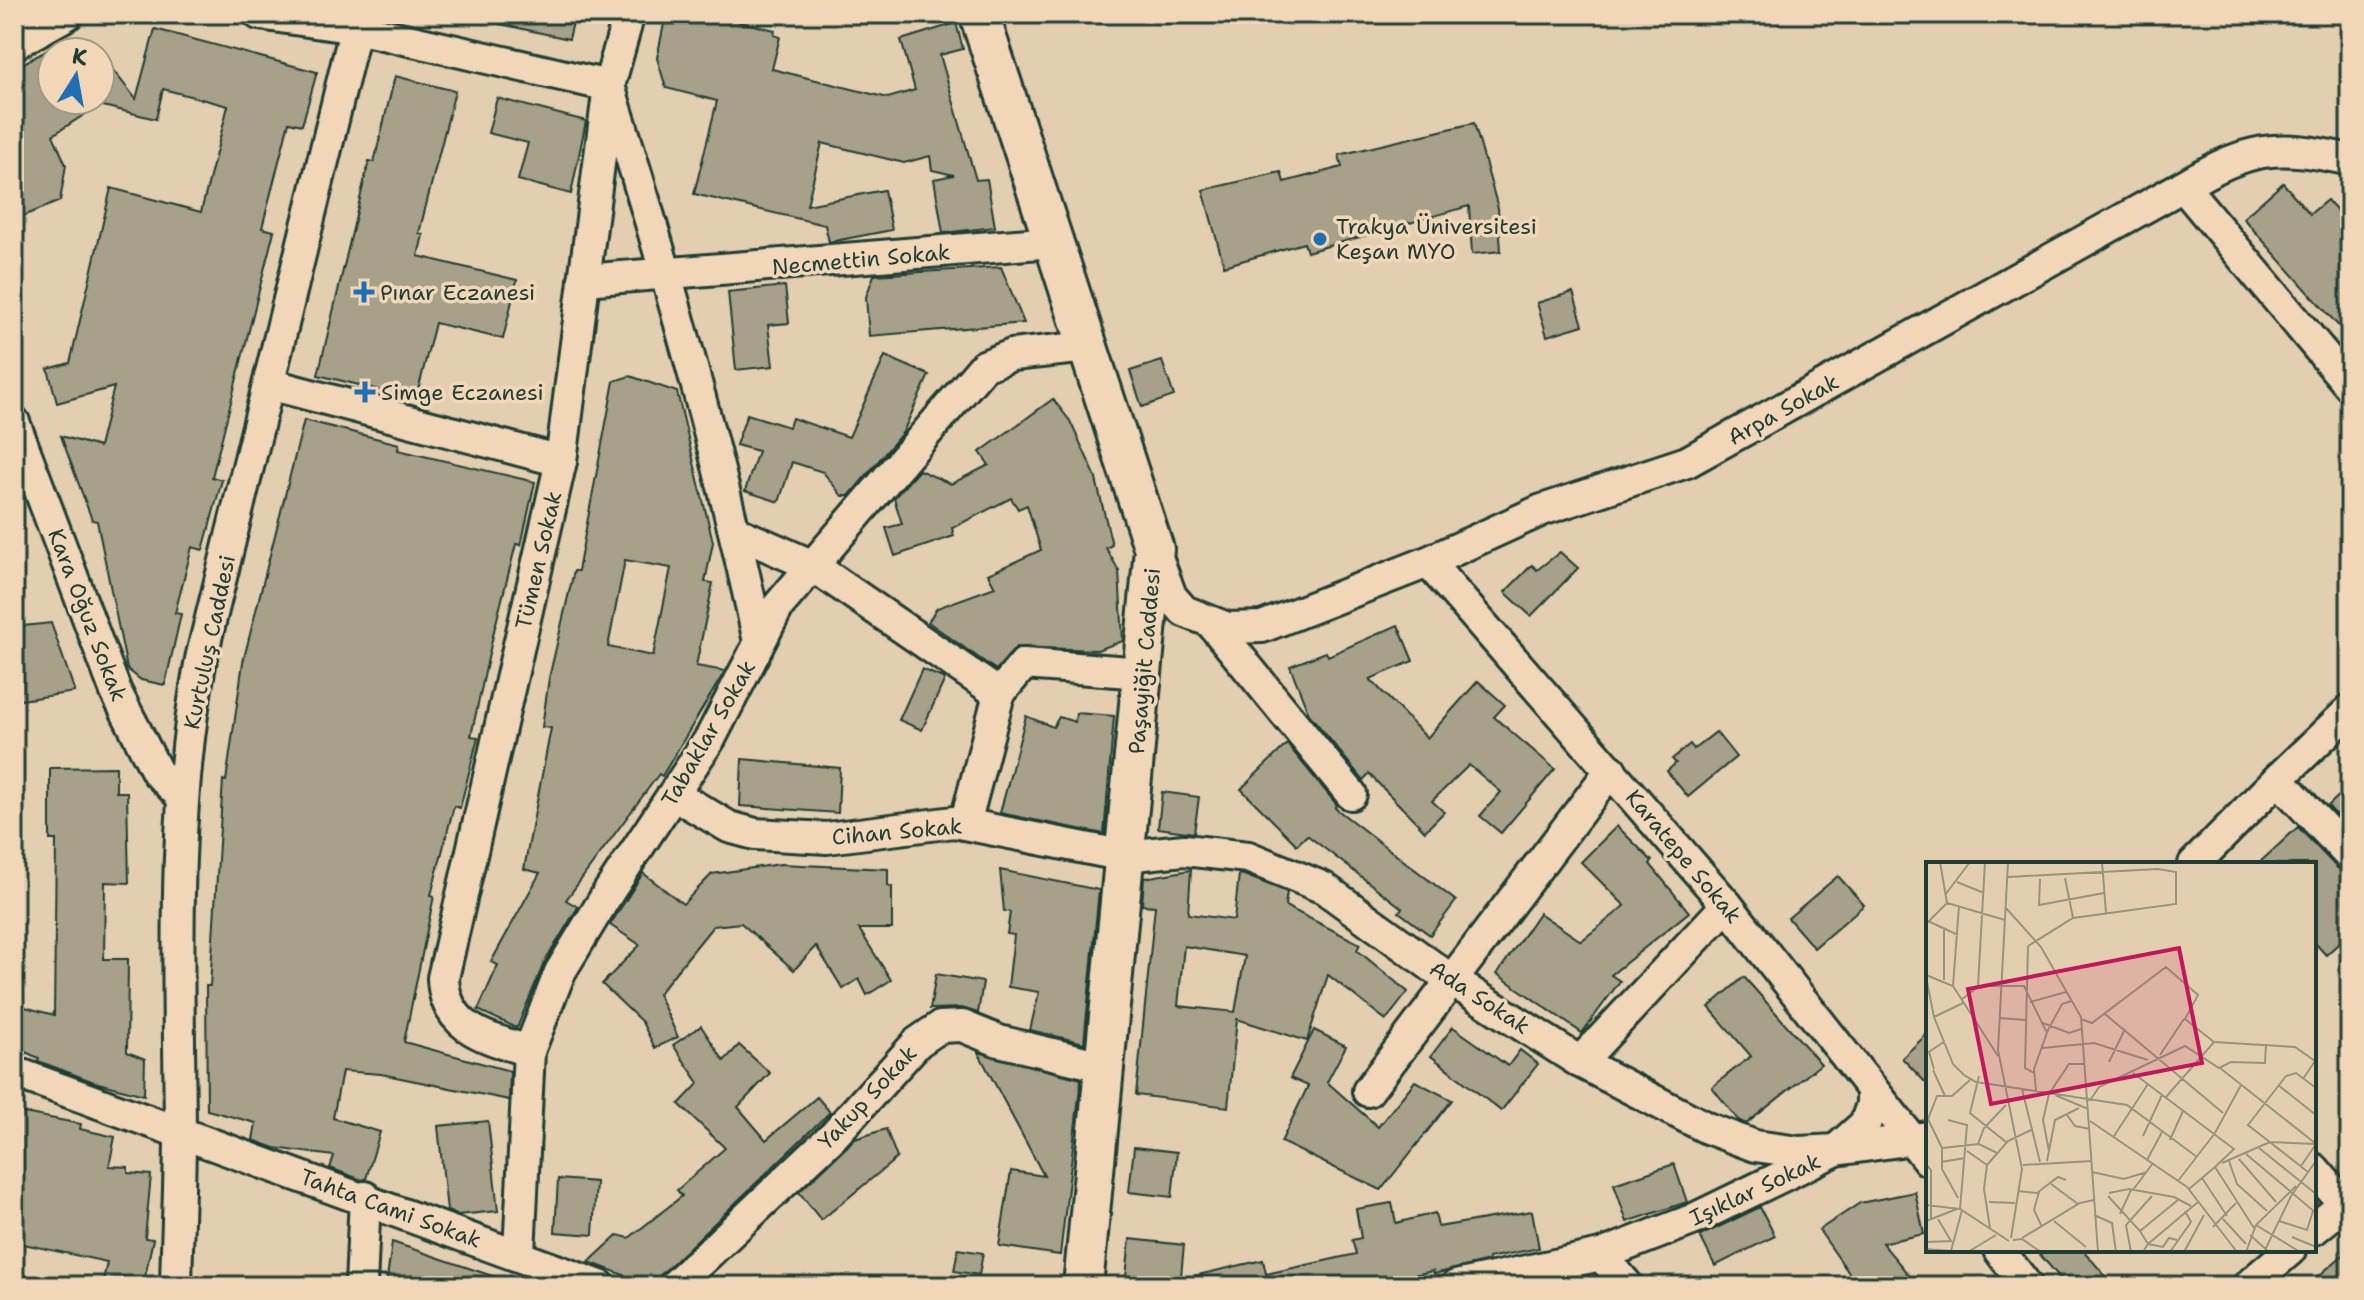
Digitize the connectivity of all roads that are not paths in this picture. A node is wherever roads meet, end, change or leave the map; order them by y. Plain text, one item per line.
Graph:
1 (68, 14) edge
2 (259, 14) edge
3 (629, 14) edge
4 (979, 14) edge
5 (358, 21) edge
6 (14, 44) edge
7 (609, 86) junction
8 (2350, 160) edge
9 (2183, 186) junction
10 (1053, 242) junction
11 (669, 275) junction
12 (584, 280) junction
13 (1088, 347) junction
14 (269, 384) junction
15 (2350, 386) edge
16 (14, 422) edge
17 (561, 461) junction
18 (736, 532) junction
19 (1154, 549) junction
20 (1428, 562) junction
21 (813, 566) junction
22 (1202, 620) junction
23 (759, 642) junction
24 (1144, 658) junction
25 (999, 694) junction
26 (2350, 710) edge
27 (1611, 770) junction
28 (2278, 779) junction
29 (1351, 794) dead end
30 (675, 795) junction
31 (181, 796) junction
32 (965, 824) junction
33 (1125, 856) junction
34 (2350, 856) edge
35 (2196, 862) edge
36 (1727, 905) junction
37 (1451, 980) junction
38 (529, 1051) junction
39 (1580, 1062) junction
40 (1102, 1066) junction
41 (14, 1072) edge
42 (1872, 1089) junction
43 (1368, 1091) dead end
44 (180, 1135) junction
45 (1924, 1141) edge
46 (1836, 1150) junction
47 (2316, 1171) edge
48 (365, 1197) junction
49 (2348, 1205) edge
50 (2316, 1228) edge
51 (2001, 1252) edge
52 (2288, 1252) edge
53 (519, 1253) junction
54 (1601, 1255) junction
55 (176, 1286) edge
56 (361, 1286) edge
57 (600, 1286) edge
58 (674, 1286) edge
59 (1083, 1286) edge
60 (1456, 1286) edge
61 (1628, 1286) edge
62 (2027, 1286) edge
63 (2248, 1286) edge

1 - 6 street
2 - 5 street
3 - 7 street, Tümen Sokak
4 - 10 main road, Paşayiğit Caddesi
5 - 7 street
5 - 14 street, Kurtuluş Caddesi
7 - 11 street
7 - 12 street, Tümen Sokak
8 - 9 street, Arpa Sokak
9 - 15 street
9 - 20 street, Arpa Sokak
10 - 11 street, Necmettin Sokak
10 - 13 main road, Paşayiğit Caddesi
11 - 12 street, Necmettin Sokak
11 - 18 street
12 - 17 street, Tümen Sokak
13 - 19 main road, Paşayiğit Caddesi
13 - 21 street, Tabaklar Sokak
14 - 17 street
14 - 31 street, Kurtuluş Caddesi
16 - 31 street, Kara Oğuz Sokak
17 - 38 street, Tümen Sokak
18 - 21 street
18 - 23 street
19 - 22 street
19 - 24 main road, Paşayiğit Caddesi
20 - 22 street, Arpa Sokak
20 - 27 street, Karatepe Sokak
21 - 23 street, Tabaklar Sokak
21 - 25 street
22 - 24 street, Arpa Sokak
22 - 29 street
23 - 30 street, Tabaklar Sokak
24 - 25 street
24 - 33 main road, Paşayiğit Caddesi
25 - 32 street
26 - 28 street
27 - 36 street, Karatepe Sokak
27 - 37 street
28 - 34 street
28 - 35 street
30 - 32 street, Cihan Sokak
30 - 38 street, Tabaklar Sokak
31 - 44 street, Kurtuluş Caddesi
32 - 33 street, Cihan Sokak
33 - 37 street, Ada Sokak
33 - 40 main road, Paşayiğit Caddesi
36 - 39 street
36 - 42 street, Karatepe Sokak
37 - 39 street, Ada Sokak
37 - 43 street
38 - 53 street, Tabaklar Sokak
39 - 46 street, Ada Sokak
40 - 58 street, Yakup Sokak
40 - 59 main road, Paşayiğit Caddesi
41 - 44 street, Tahta Cami Sokak
42 - 45 street, Karatepe Sokak
42 - 46 street
44 - 48 street, Tahta Cami Sokak
44 - 55 street, Kurtuluş Caddesi
45 - 46 street, Işıklar Sokak
46 - 54 street, Işıklar Sokak
47 - 49 street
48 - 53 street, Tahta Cami Sokak
48 - 56 street
49 - 50 street
51 - 62 street
52 - 63 street
53 - 57 street, Tahta Cami Sokak
54 - 60 street, Işıklar Sokak
54 - 61 street

